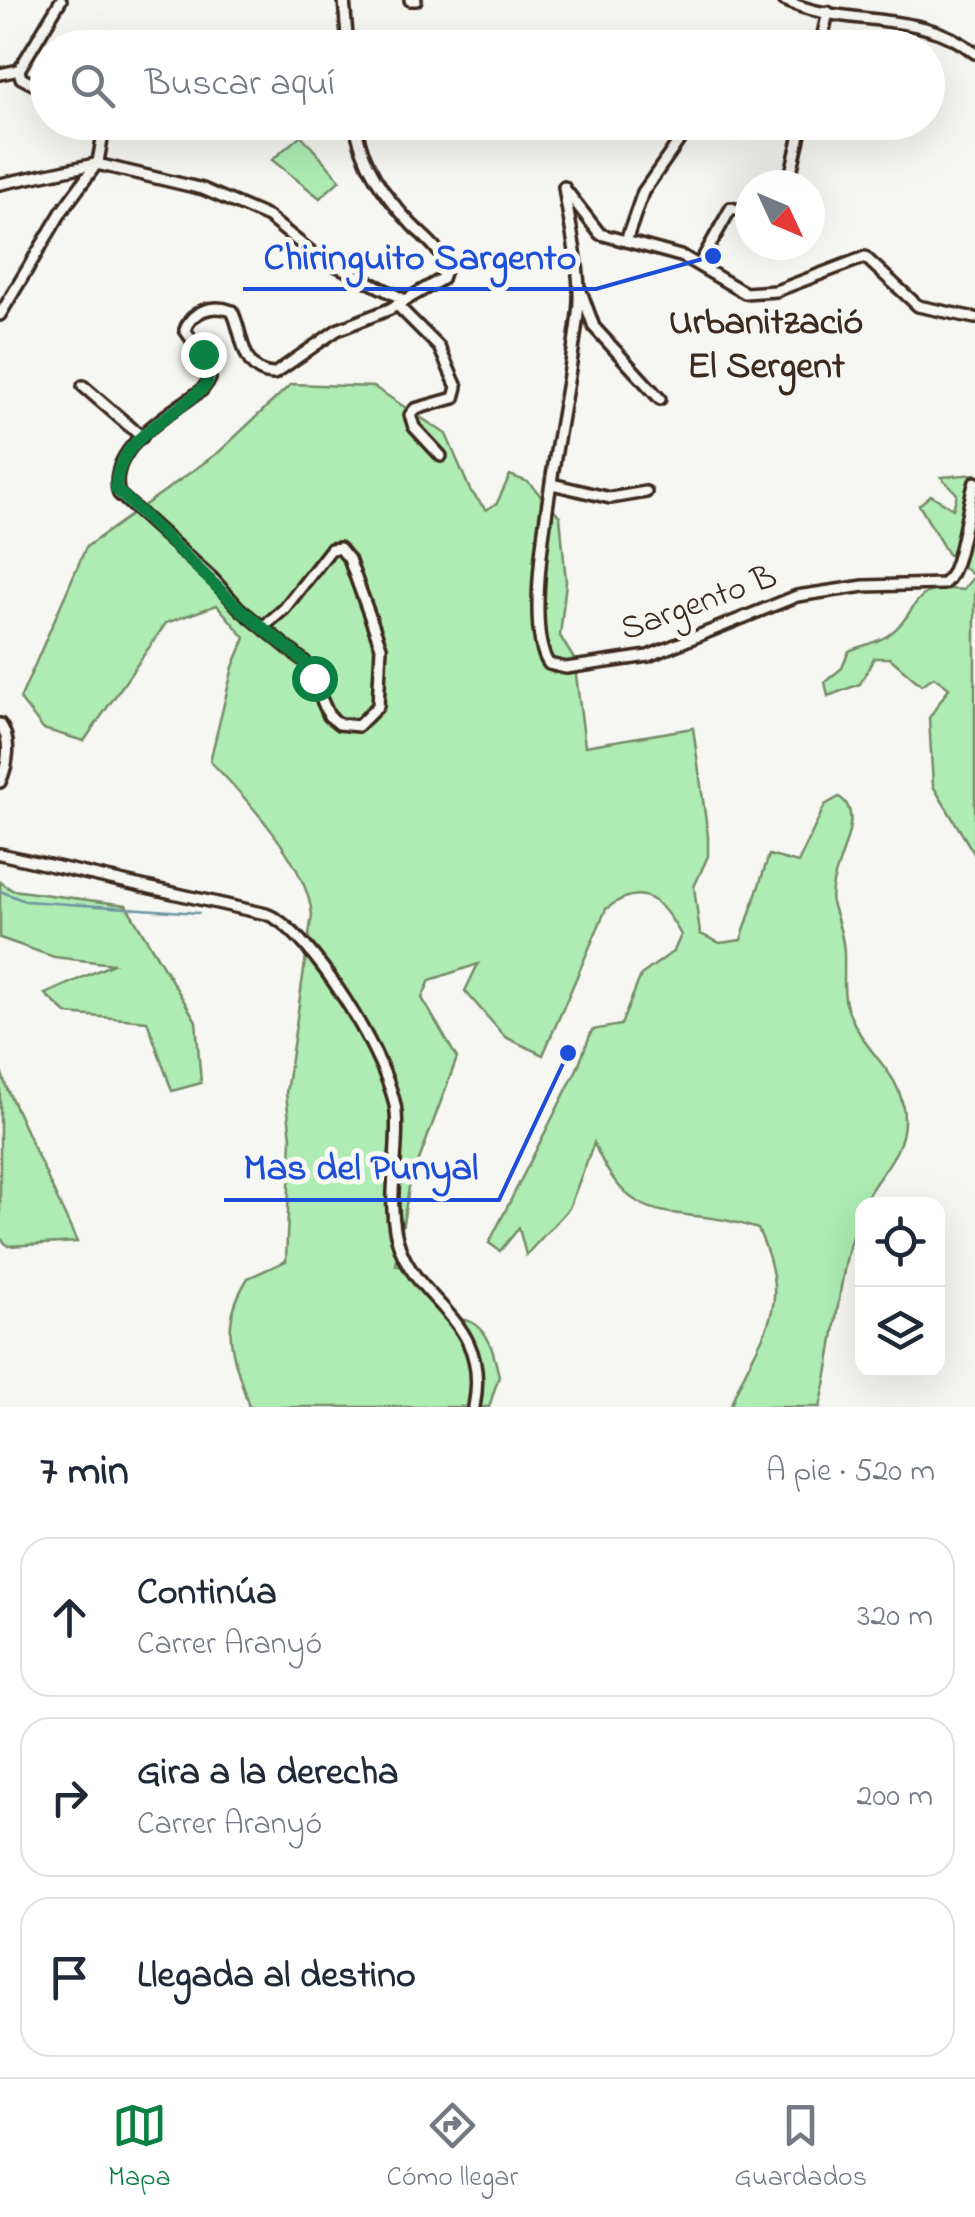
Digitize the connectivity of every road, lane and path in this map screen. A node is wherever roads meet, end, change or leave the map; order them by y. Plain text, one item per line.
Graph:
1 (60, 0) edge
2 (344, 0) edge
3 (784, 0) edge
4 (828, 12) junction
5 (42, 30) edge
6 (346, 30) edge
7 (824, 30) edge
8 (937, 30) edge
9 (945, 35) edge
10 (30, 51) edge
11 (975, 53) edge
12 (19, 70) junction
13 (0, 74) edge
14 (30, 83) edge
15 (102, 140) edge
16 (361, 140) edge
17 (679, 140) edge
18 (799, 140) edge
19 (97, 164) junction
20 (792, 170) edge
21 (0, 184) edge
22 (735, 209) edge
23 (626, 241) junction
24 (699, 265) junction
25 (578, 284) junction
26 (404, 301) junction
27 (0, 315) edge
28 (975, 318) edge
29 (83, 386) dead end
30 (660, 399) dead end
31 (142, 436) junction
32 (441, 456) dead end
33 (975, 482) edge
34 (552, 484) junction
35 (646, 492) dead end
36 (262, 627) junction
37 (0, 724) edge
38 (0, 782) edge
39 (0, 854) edge
40 (474, 1407) edge

1 - 5 street
2 - 6 street
3 - 4 street
4 - 7 street
4 - 8 street
9 - 11 street
10 - 12 street
12 - 13 street
12 - 14 street
15 - 19 street
16 - 26 street
17 - 23 street
18 - 20 street
19 - 21 street
19 - 26 street
19 - 27 street
22 - 24 street
23 - 24 street
23 - 25 street, Sargento B
24 - 28 street
25 - 30 street
25 - 34 street, Sargento B
26 - 31 street
26 - 32 street
29 - 31 street
31 - 36 street
33 - 34 street, Sargento B
34 - 35 street
36 - 36 street
37 - 38 street
39 - 40 street

